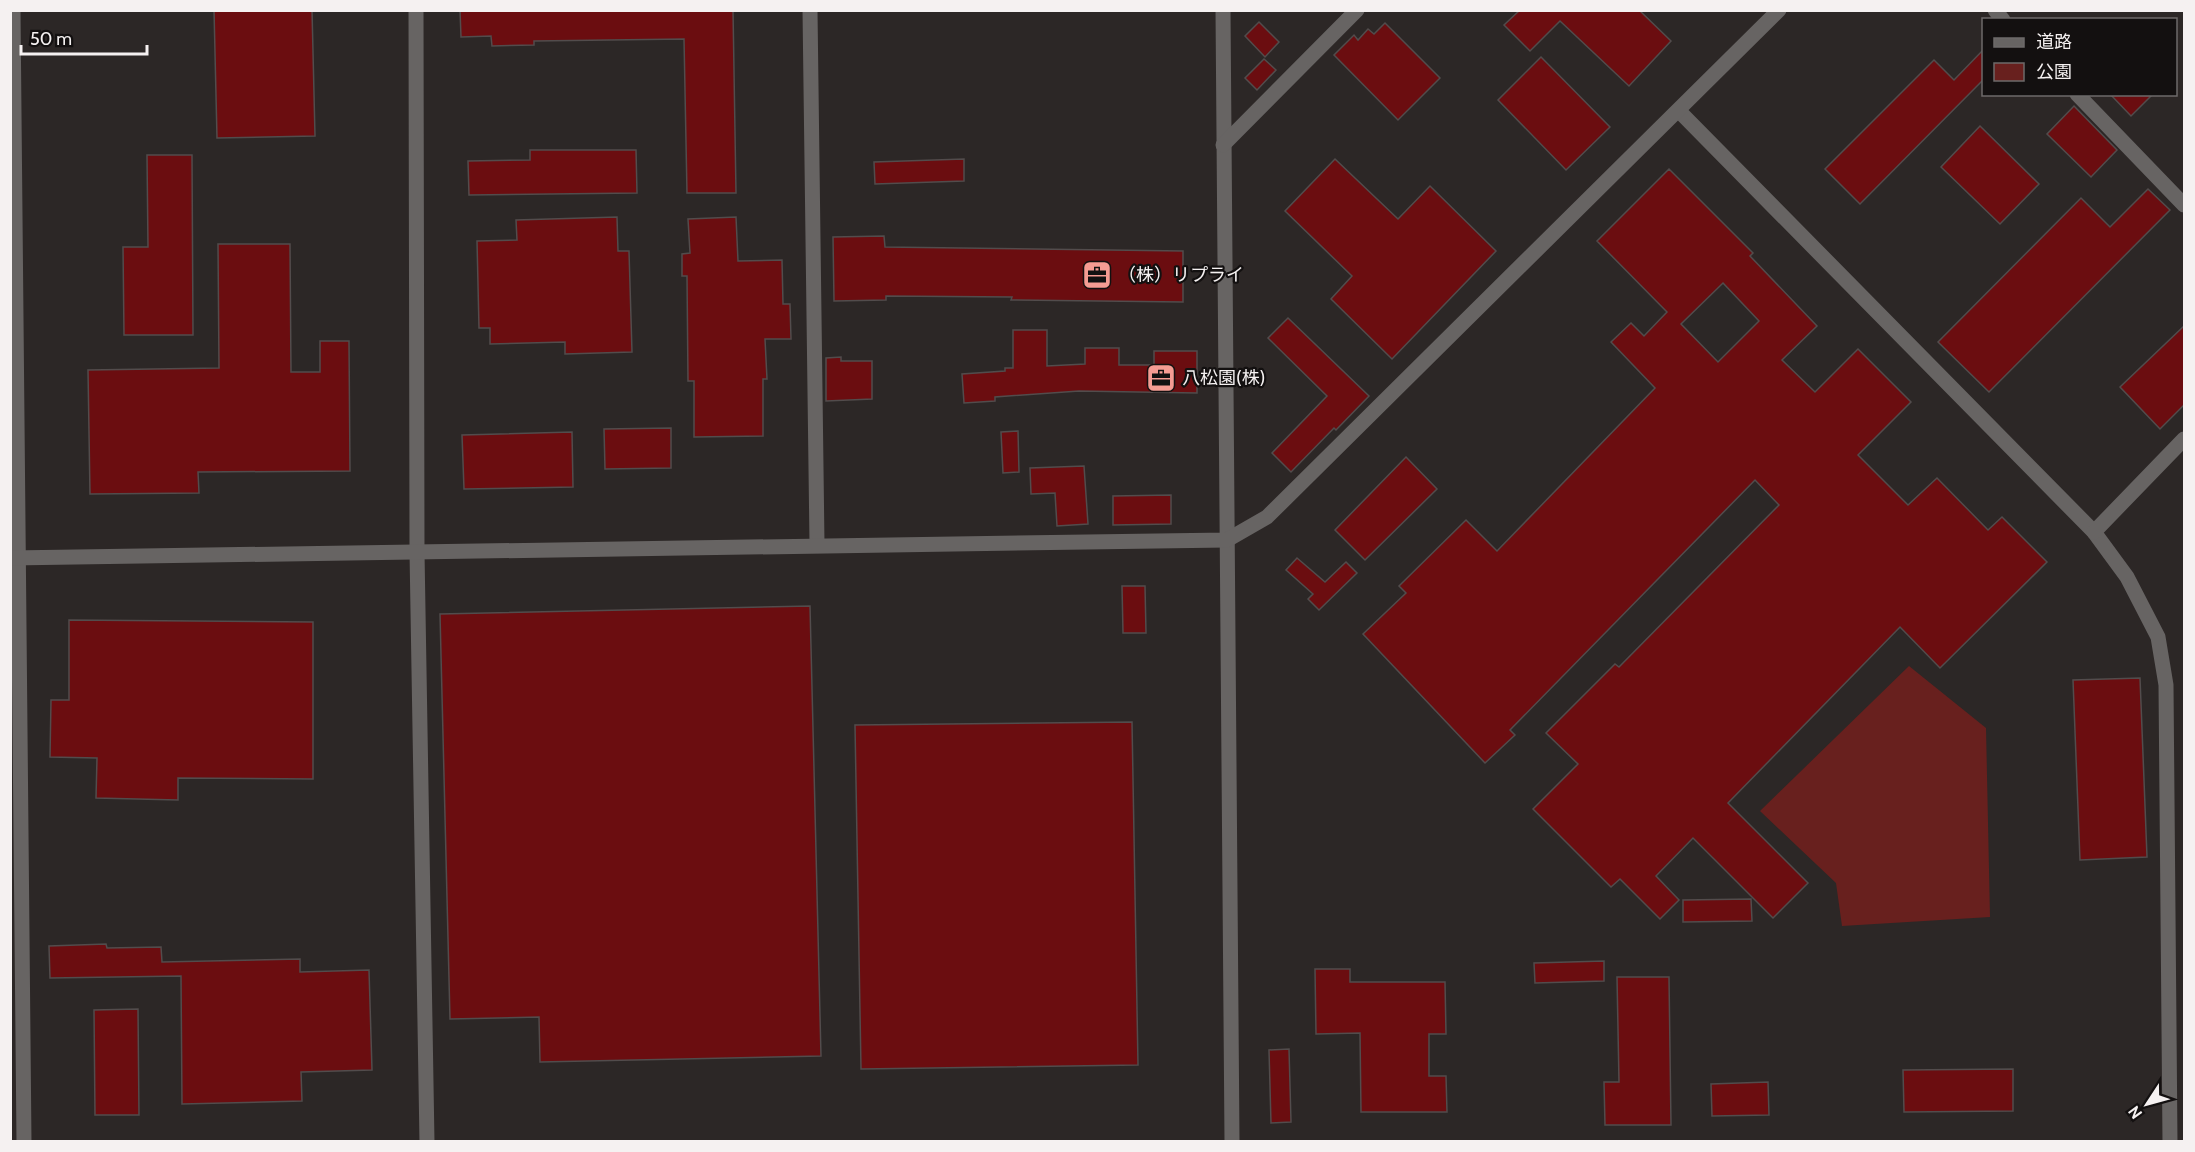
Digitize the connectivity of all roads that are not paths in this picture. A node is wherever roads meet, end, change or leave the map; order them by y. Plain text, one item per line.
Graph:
1 (13, 10) edge
2 (416, 10) edge
3 (810, 10) edge
4 (1223, 10) edge
5 (1357, 10) edge
6 (1779, 10) edge
7 (2079, 96) edge
8 (1679, 111) junction
9 (1223, 145) junction
10 (2184, 205) edge
11 (2184, 440) edge
12 (2094, 532) junction
13 (1227, 540) junction
14 (817, 544) junction
15 (417, 552) junction
16 (15, 558) edge
17 (24, 1142) edge
18 (427, 1142) edge
19 (1232, 1142) edge
20 (2170, 1142) edge

1 - 16 street
2 - 15 street
3 - 14 street
4 - 9 street
5 - 9 street
6 - 8 street
7 - 10 street
8 - 12 street
8 - 13 street
9 - 13 street
11 - 12 street
12 - 20 street
13 - 14 street
13 - 19 street
14 - 15 street
15 - 16 street
15 - 18 street
16 - 17 street

